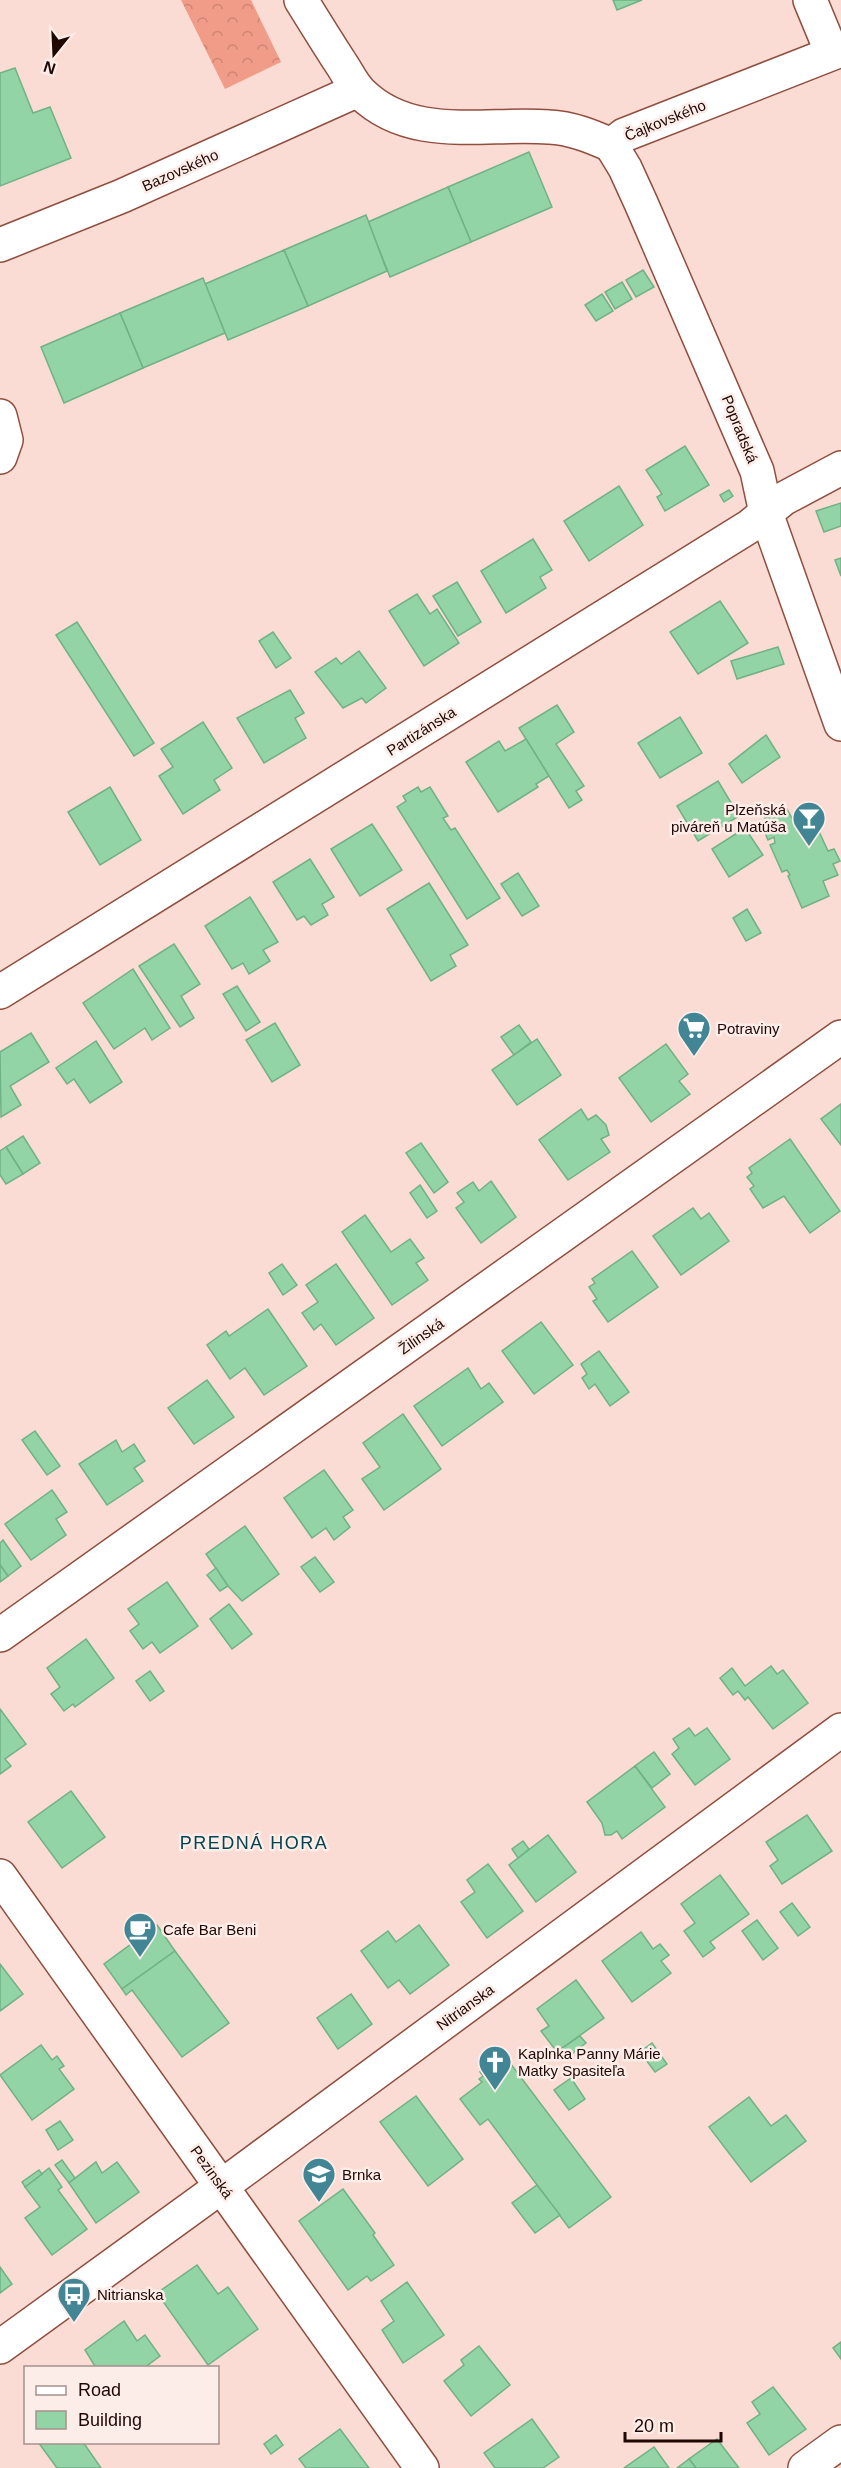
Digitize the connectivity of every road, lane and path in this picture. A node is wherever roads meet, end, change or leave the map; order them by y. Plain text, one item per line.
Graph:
1 (301, 0) edge
2 (810, 0) edge
3 (837, 52) edge
4 (358, 90) junction
5 (611, 145) junction
6 (0, 245) edge
7 (0, 416) edge
8 (0, 457) edge
9 (841, 468) edge
10 (766, 513) junction
11 (841, 724) edge
12 (0, 992) edge
13 (841, 1037) edge
14 (0, 1635) edge
15 (841, 1730) edge
16 (0, 1876) edge
17 (222, 2186) junction
18 (0, 2347) edge
19 (841, 2442) edge
20 (422, 2468) edge
21 (805, 2468) edge

1 - 4 street, Čajkovského
2 - 3 street, Čajkovského
3 - 5 street, Čajkovského
4 - 5 street, Čajkovského
4 - 6 street, Bazovského
5 - 10 street, Popradská
7 - 8 street
9 - 10 street, Partizánska
10 - 11 street, Popradská
10 - 12 street, Partizánska
13 - 14 street, Žilinská
15 - 17 street, Nitrianska
16 - 17 street, Pezinská
17 - 18 street, Nitrianska
17 - 20 street, Pezinská
19 - 21 street

